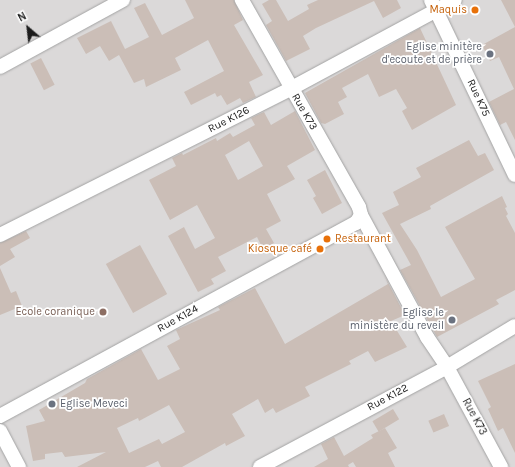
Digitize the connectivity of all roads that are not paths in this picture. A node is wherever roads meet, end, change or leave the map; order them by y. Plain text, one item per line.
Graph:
1 (123, 0) edge
2 (242, 0) edge
3 (454, 0) edge
4 (433, 5) edge
5 (0, 67) edge
6 (290, 89) junction
7 (515, 175) edge
8 (359, 219) junction
9 (0, 235) edge
10 (515, 326) edge
11 (447, 367) junction
12 (0, 416) edge
13 (0, 431) edge
14 (19, 467) edge
15 (260, 467) edge
16 (501, 467) edge

1 - 5 street
2 - 6 street, Rue K73
3 - 4 street, Rue K126
4 - 6 street, Rue K126
4 - 7 street, Rue K75
6 - 8 street, Rue K73
6 - 9 street, Rue K126
8 - 11 street, Rue K73
8 - 12 street, Rue K124
10 - 11 street, Rue K122
11 - 15 street, Rue K122
11 - 16 street, Rue K73
13 - 14 street

